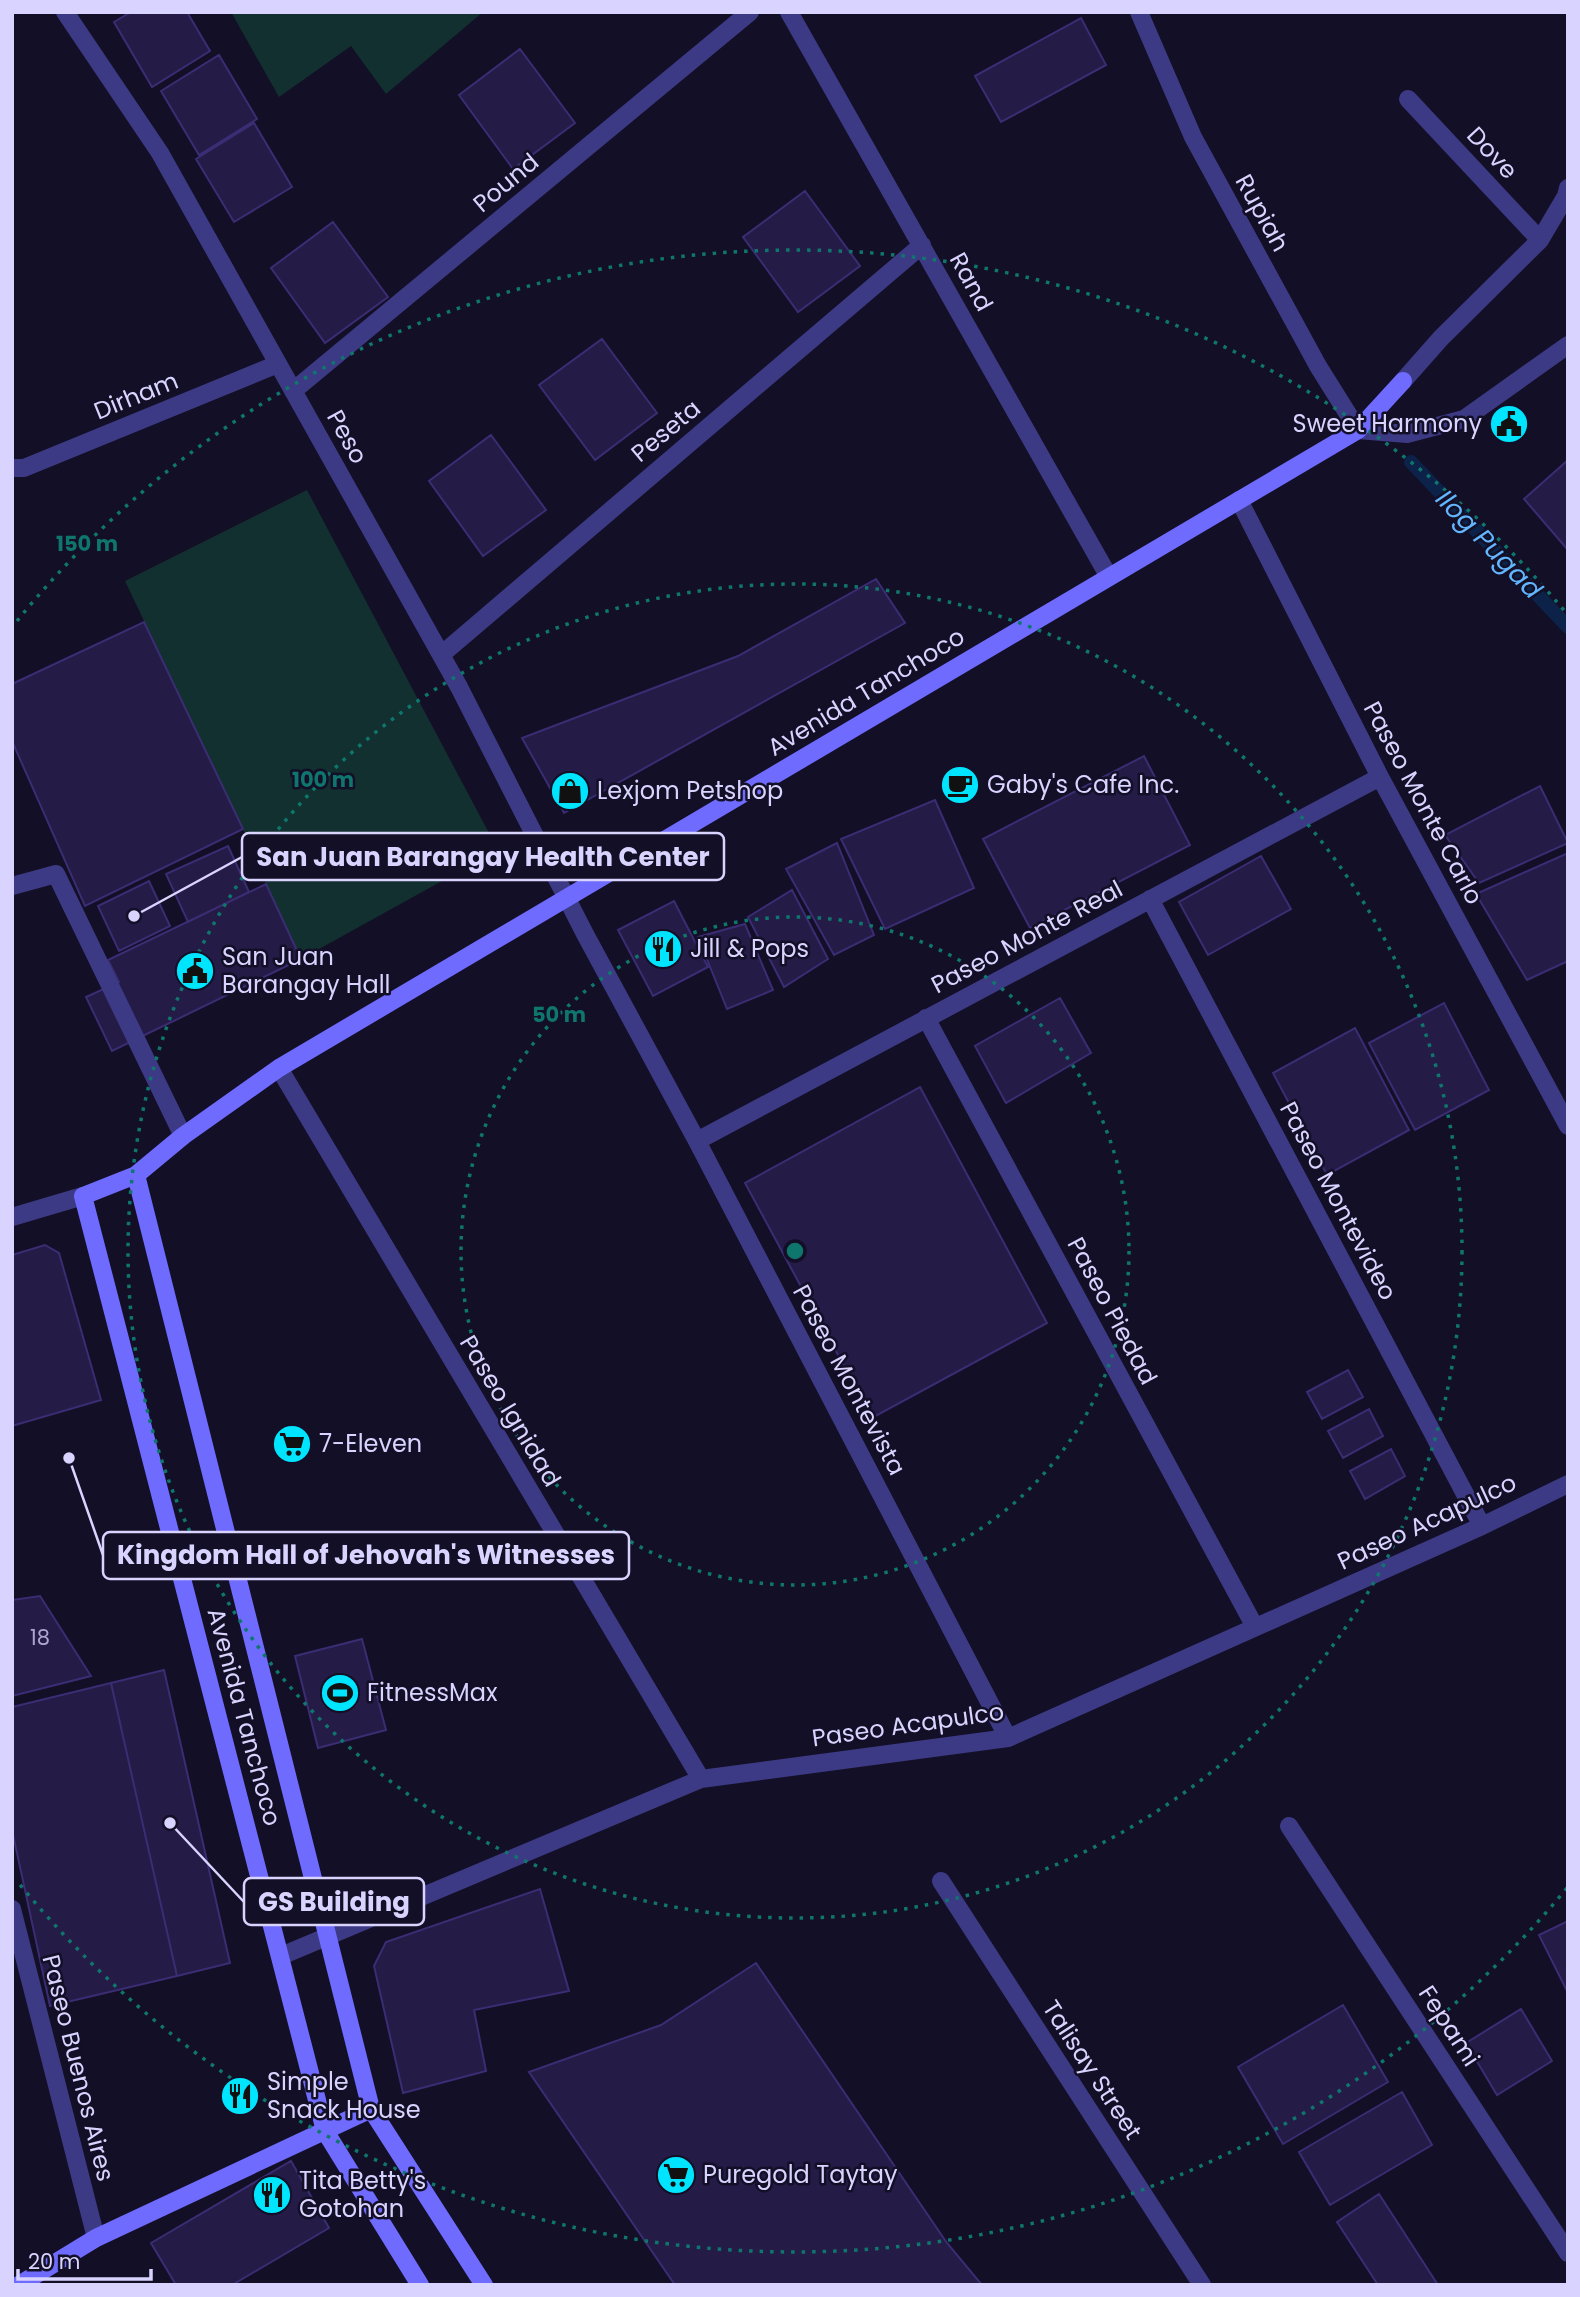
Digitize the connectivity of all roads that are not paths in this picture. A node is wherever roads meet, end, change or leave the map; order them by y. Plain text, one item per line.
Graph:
1 (65, 12) edge
2 (750, 12) edge
3 (789, 12) edge
4 (1139, 12) edge
5 (1408, 99) dead end
6 (1568, 188) edge
7 (1540, 240) junction
8 (922, 245) junction
9 (1568, 345) edge
10 (278, 364) junction
11 (293, 391) junction
12 (1358, 430) junction
13 (12, 468) edge
14 (1239, 500) junction
15 (1110, 577) junction
16 (441, 655) junction
17 (1380, 777) junction
18 (12, 886) edge
19 (567, 897) junction
20 (1150, 899) junction
21 (926, 1018) junction
22 (279, 1068) junction
23 (1568, 1126) edge
24 (184, 1136) junction
25 (697, 1141) junction
26 (136, 1175) junction
27 (83, 1196) junction
28 (12, 1217) edge
29 (1568, 1484) edge
30 (1482, 1526) junction
31 (1255, 1627) junction
32 (1008, 1738) junction
33 (701, 1779) junction
34 (1289, 1826) dead end
35 (941, 1881) dead end
36 (12, 1909) edge
37 (328, 1936) junction
38 (281, 1956) junction
39 (371, 2109) junction
40 (325, 2131) junction
41 (96, 2238) junction
42 (1568, 2253) edge
43 (19, 2285) edge
44 (419, 2285) edge
45 (484, 2285) edge
46 (1202, 2285) edge

1 - 10 street, Peso
2 - 11 street, Pound
3 - 8 street, Rand
4 - 12 street, Rupiah
5 - 7 street, Dove
6 - 7 street
7 - 12 street, Avenida Tanchoco
8 - 15 street, Rand
8 - 16 street, Peseta
9 - 12 street
10 - 11 street, Peso
10 - 13 street, Dirham
11 - 16 street, Peso
12 - 14 street, Avenida Tanchoco
14 - 15 street, Avenida Tanchoco
14 - 17 street, Paseo Monte Carlo
15 - 19 street, Avenida Tanchoco
16 - 19 street, Peso
17 - 20 street, Paseo Monte Real
17 - 23 street, Paseo Monte Carlo
18 - 24 street
19 - 22 street, Avenida Tanchoco
19 - 25 street, Paseo Montevista
20 - 21 street, Paseo Monte Real
20 - 30 street, Paseo Montevideo
21 - 25 street, Paseo Monte Real
21 - 31 street, Paseo Piedad
22 - 24 street, Avenida Tanchoco
22 - 33 street, Paseo Ignidad
24 - 26 street, Avenida Tanchoco
25 - 32 street, Paseo Montevista
26 - 27 street, Avenida Tanchoco
26 - 37 street, Avenida Tanchoco
27 - 28 street
27 - 38 street, Avenida Tanchoco
29 - 30 street, Paseo Acapulco
30 - 31 street, Paseo Acapulco
31 - 32 street, Paseo Acapulco
32 - 33 street, Paseo Acapulco
33 - 37 street, Paseo Acapulco
34 - 42 street, Fepami
35 - 46 street, Talisay Street
36 - 41 street, Paseo Buenos Aires
37 - 38 street, Paseo Acapulco
37 - 39 street, Avenida Tanchoco
38 - 40 street, Avenida Tanchoco
39 - 40 street
39 - 45 street, Avenida Tanchoco
40 - 41 street
40 - 44 street, Avenida Tanchoco
41 - 43 street

